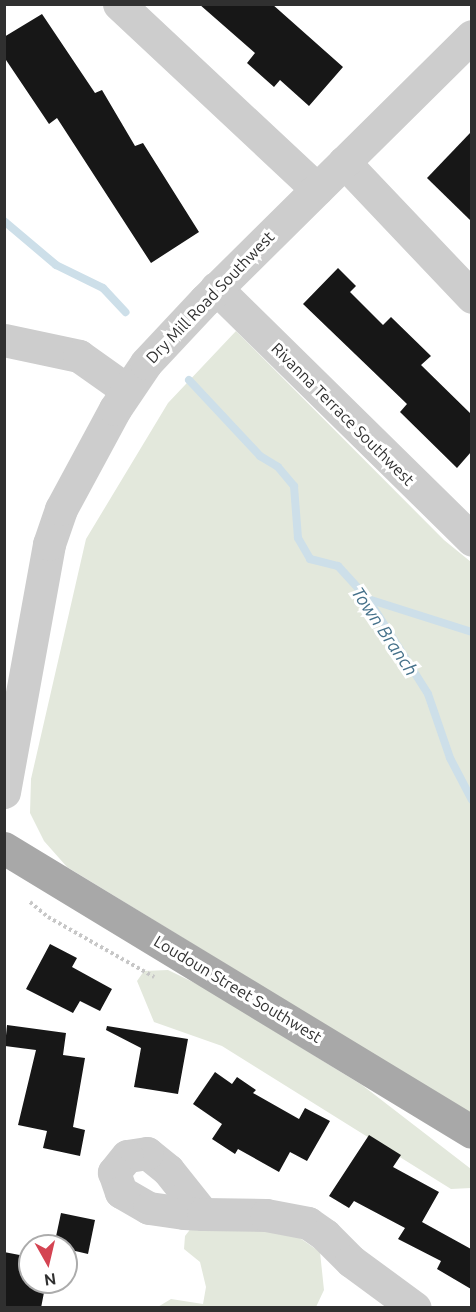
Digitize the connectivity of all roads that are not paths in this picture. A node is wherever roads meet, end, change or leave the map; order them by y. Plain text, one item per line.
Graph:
1 (119, 4) edge
2 (467, 50) edge
3 (344, 162) junction
4 (317, 189) junction
5 (216, 288) junction
6 (471, 297) edge
7 (4, 340) edge
8 (128, 390) junction
9 (471, 540) edge
10 (4, 792) edge
11 (4, 848) edge
12 (471, 1132) edge
13 (203, 1214) dead end
14 (415, 1308) edge

1 - 4 street
2 - 3 street, Dry Mill Road Southwest
3 - 4 street, Dry Mill Road Southwest
3 - 6 street
4 - 5 street, Dry Mill Road Southwest
5 - 8 street, Dry Mill Road Southwest
5 - 9 street, Rivanna Terrace Southwest
7 - 8 street
8 - 10 street, Dry Mill Road Southwest
11 - 12 main road, Loudoun Street Southwest
13 - 14 street

